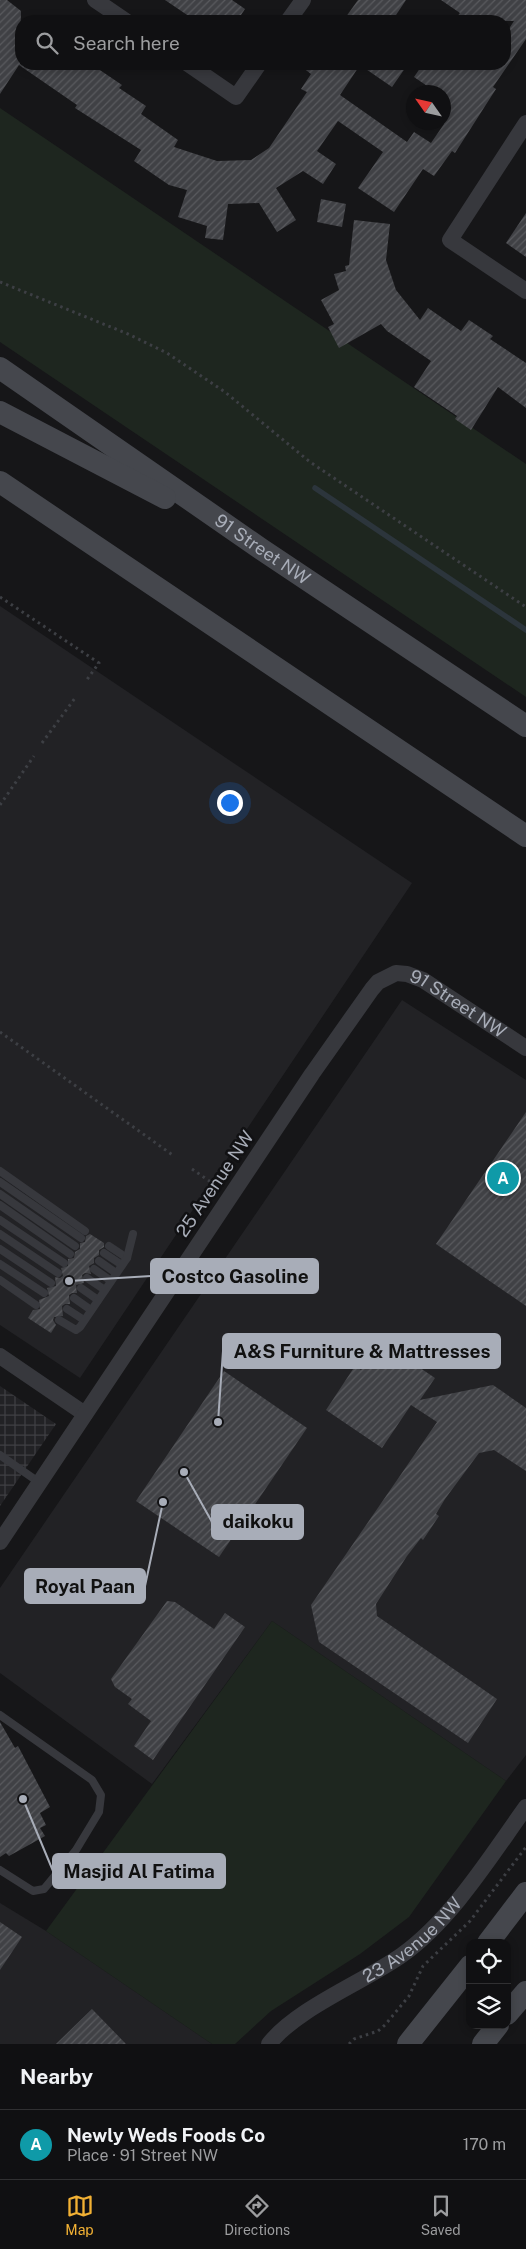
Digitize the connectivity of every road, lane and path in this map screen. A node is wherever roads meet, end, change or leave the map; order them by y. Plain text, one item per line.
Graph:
1 (95, 0) edge
2 (303, 0) edge
3 (117, 15) edge
4 (292, 15) edge
5 (197, 70) edge
6 (255, 70) edge
7 (526, 124) edge
8 (0, 282) edge
9 (526, 291) edge
10 (0, 368) edge
11 (0, 412) edge
12 (0, 482) edge
13 (260, 549) junction
14 (0, 597) edge
15 (526, 607) edge
16 (86, 680) dead end
17 (75, 698) dead end
18 (526, 726) edge
19 (42, 743) dead end
20 (34, 756) dead end
21 (0, 805) edge
22 (526, 836) edge
23 (386, 977) joint
24 (0, 1032) edge
25 (526, 1048) edge
26 (174, 1156) dead end
27 (192, 1169) dead end
28 (0, 1171) edge
29 (0, 1182) edge
30 (215, 1185) dead end
31 (0, 1194) edge
32 (0, 1205) edge
33 (0, 1220) edge
34 (0, 1234) edge
35 (133, 1234) dead end
36 (75, 1246) dead end
37 (0, 1249) edge
38 (106, 1250) dead end
39 (70, 1254) dead end
40 (98, 1261) dead end
41 (124, 1262) junction
42 (64, 1263) dead end
43 (0, 1264) edge
44 (94, 1269) dead end
45 (58, 1273) dead end
46 (116, 1273) junction
47 (88, 1278) dead end
48 (0, 1280) edge
49 (111, 1281) junction
50 (51, 1283) dead end
51 (81, 1288) dead end
52 (105, 1290) junction
53 (44, 1293) dead end
54 (74, 1298) dead end
55 (98, 1300) junction
56 (36, 1305) dead end
57 (67, 1309) dead end
58 (91, 1310) junction
59 (60, 1320) dead end
60 (84, 1320) junction
61 (0, 1356) edge
62 (86, 1414) junction
63 (0, 1455) edge
64 (40, 1483) junction
65 (0, 1542) edge
66 (0, 1715) edge
67 (526, 1807) edge
68 (526, 1847) edge
69 (0, 1870) edge
70 (526, 1893) edge
71 (491, 1939) edge
72 (466, 1971) edge
73 (526, 1992) edge
74 (511, 2009) edge
75 (495, 2029) edge
76 (278, 2041) edge
77 (349, 2044) edge
78 (408, 2044) edge
79 (483, 2044) edge

1 - 3 street
2 - 4 street
5 - 6 street
7 - 9 street
8 - 15 path
10 - 13 main road, 91 Street NW
11 - 13 main road
12 - 22 main road
13 - 18 main road, 91 Street NW
14 - 16 path
17 - 19 path
20 - 21 path
23 - 25 street, 91 Street NW
23 - 62 street, 25 Avenue NW
24 - 26 path
27 - 30 path
28 - 29 lane
31 - 36 lane
32 - 39 lane
33 - 42 lane
34 - 45 lane
35 - 41 lane
37 - 50 lane
38 - 41 lane
40 - 46 lane
41 - 46 lane
43 - 53 lane
44 - 49 lane
46 - 49 lane
47 - 52 lane
48 - 56 lane
49 - 52 lane
51 - 55 lane
52 - 55 lane
54 - 58 lane
55 - 58 lane
57 - 60 lane
58 - 60 lane
59 - 60 lane
61 - 62 street
62 - 64 street, 25 Avenue NW
63 - 64 lane
64 - 65 street, 25 Avenue NW
66 - 69 lane
67 - 76 street, 23 Avenue NW
68 - 77 path
70 - 71 main road
72 - 78 main road
73 - 74 main road
75 - 79 main road

